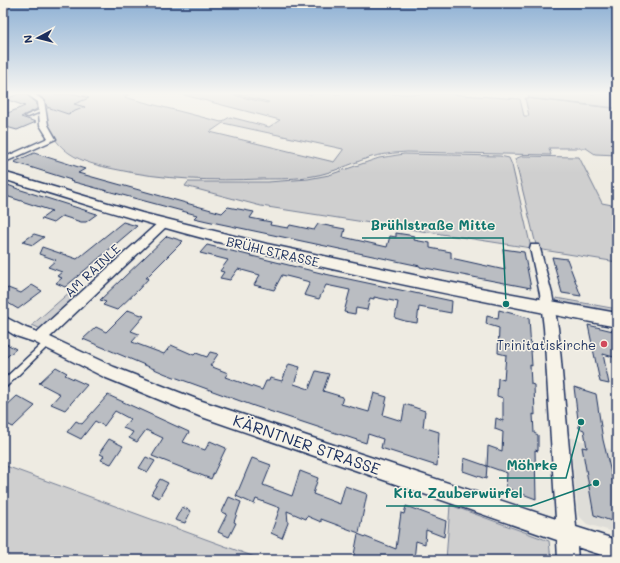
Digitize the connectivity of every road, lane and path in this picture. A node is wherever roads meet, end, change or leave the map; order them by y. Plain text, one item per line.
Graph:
1 (44, 120) edge
2 (3, 162) edge
3 (3, 175) edge
4 (164, 223) junction
5 (535, 248) dead end
6 (548, 308) junction
7 (617, 320) edge
8 (3, 321) edge
9 (43, 340) junction
10 (3, 384) edge
11 (567, 534) junction
12 (617, 550) edge
13 (568, 560) edge

1 - 2 street
3 - 4 street, BRÜHLSTRASSE
4 - 6 street, BRÜHLSTRASSE
4 - 9 street, AM RAINLE
5 - 6 street
6 - 7 street, BRÜHLSTRASSE
6 - 11 street
8 - 9 street, KÄRNTNER STRASSE
9 - 10 lane
9 - 11 street, KÄRNTNER STRASSE
11 - 12 street, KÄRNTNER STRASSE
11 - 13 street

